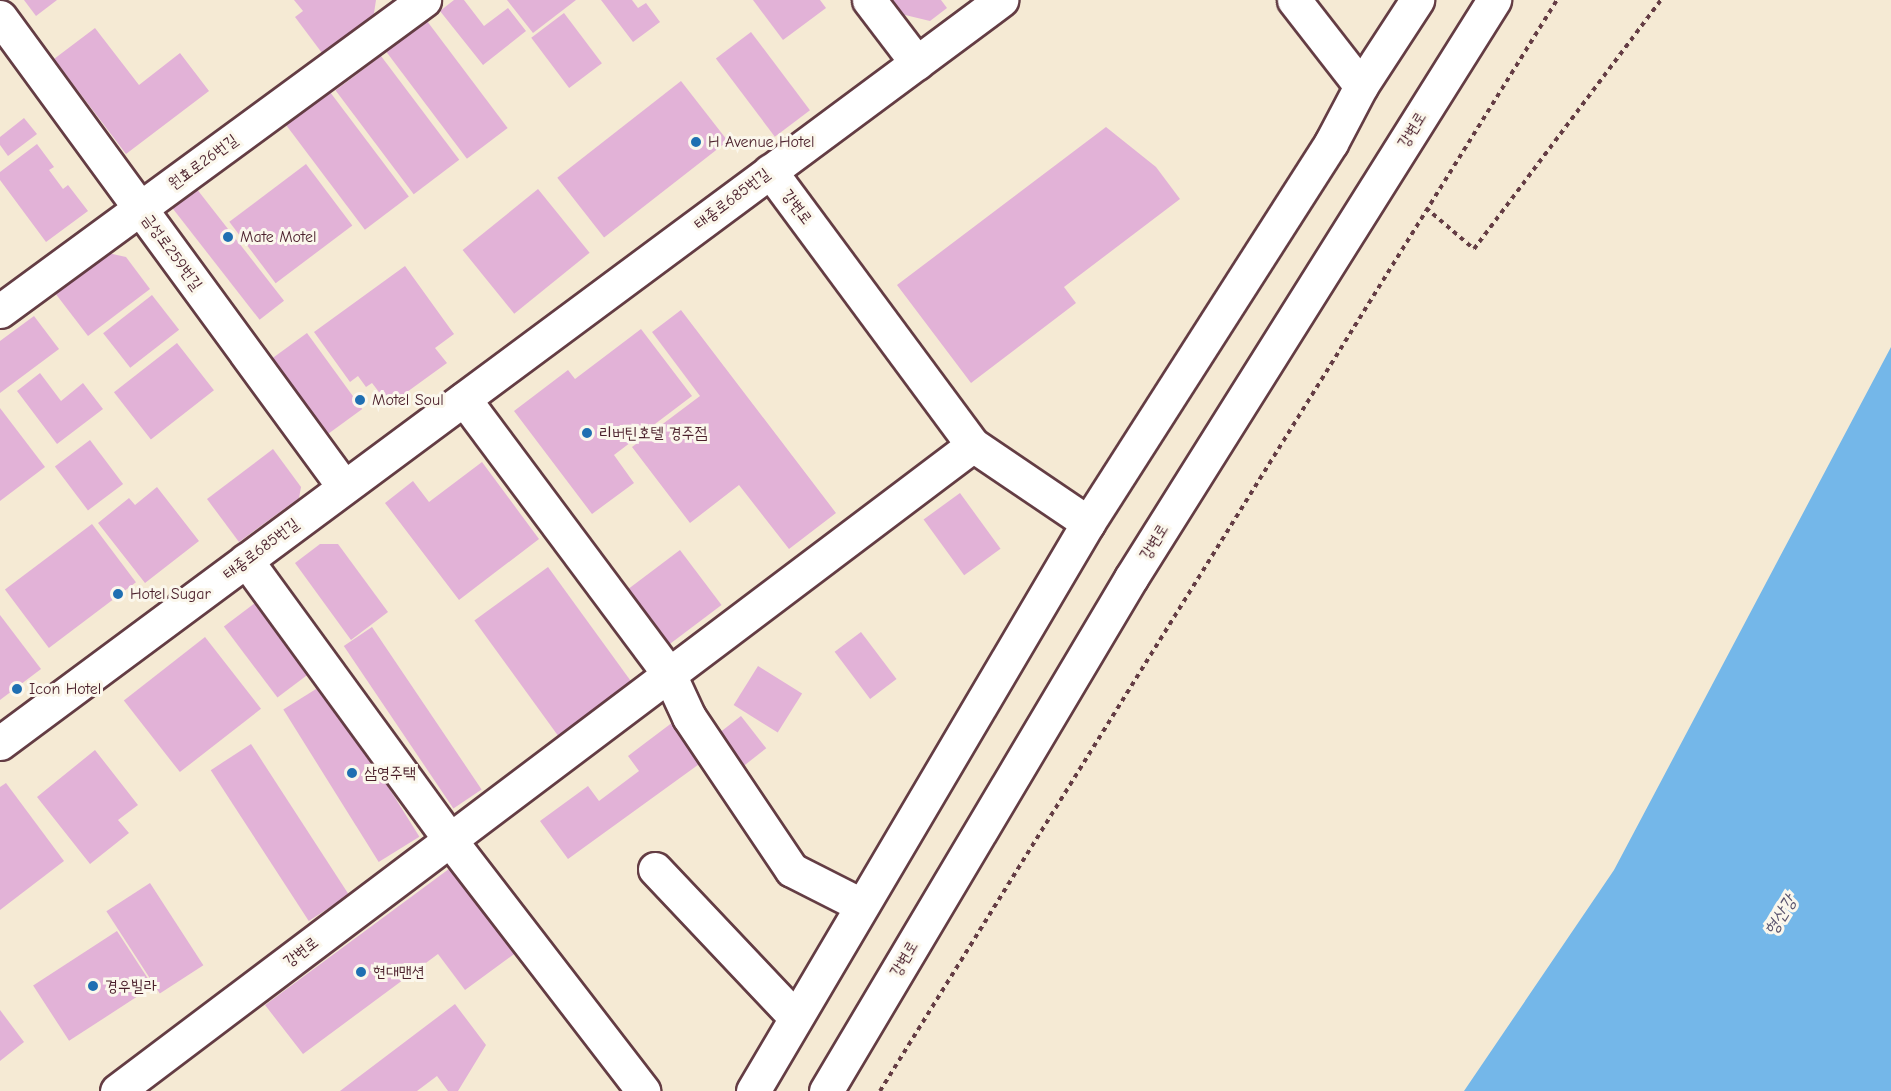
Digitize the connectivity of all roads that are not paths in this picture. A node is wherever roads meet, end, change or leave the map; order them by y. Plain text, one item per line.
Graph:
1 (869, 0) edge
2 (1001, 0) edge
3 (1294, 0) edge
4 (1494, 0) edge
5 (409, 4) edge
6 (1403, 7) edge
7 (0, 17) edge
8 (916, 63) junction
9 (1361, 86) junction
10 (770, 171) junction
11 (140, 208) junction
12 (0, 311) edge
13 (464, 399) junction
14 (973, 446) junction
15 (344, 487) junction
16 (1088, 523) junction
17 (246, 560) junction
18 (669, 674) junction
19 (0, 742) edge
20 (450, 840) junction
21 (655, 869) dead end
22 (861, 905) junction
23 (795, 1017) junction
24 (117, 1091) edge
25 (643, 1091) edge
26 (753, 1091) edge
27 (826, 1091) edge

1 - 8 street
2 - 8 street, 태종로685번길
3 - 9 street
4 - 27 street, 강변로
5 - 11 street, 원효로26번길
6 - 9 street
7 - 11 street, 금성로259번길
8 - 10 street, 태종로685번길
9 - 16 street
10 - 13 street, 태종로685번길
10 - 14 street, 강변로
11 - 12 street, 원효로26번길
11 - 15 street, 금성로259번길
13 - 15 street, 태종로685번길
13 - 18 street
14 - 16 street, 강변로
14 - 18 street, 강변로
15 - 17 street, 태종로685번길
16 - 22 street
17 - 19 street, 태종로685번길
17 - 20 street
18 - 20 street, 강변로
18 - 22 street
20 - 24 street, 강변로
20 - 25 street
21 - 23 street
22 - 23 street
23 - 26 street

